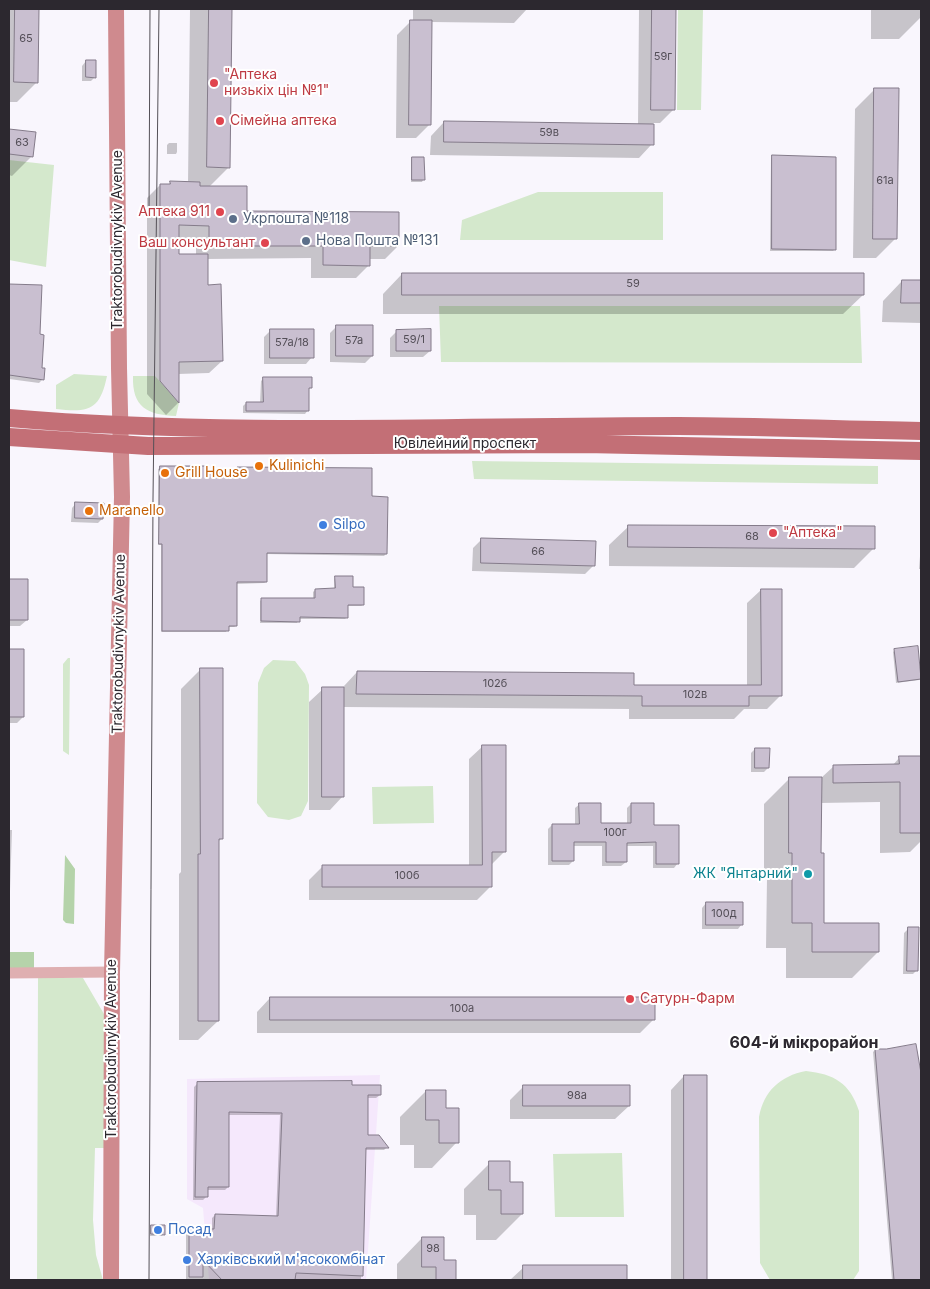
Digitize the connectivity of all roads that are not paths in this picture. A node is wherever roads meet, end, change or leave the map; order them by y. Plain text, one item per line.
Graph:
1 (116, 9) edge
2 (9, 418) edge
3 (121, 426) junction
4 (821, 429) junction
5 (921, 431) edge
6 (9, 437) edge
7 (122, 445) junction
8 (821, 448) junction
9 (921, 450) edge
10 (9, 972) edge
11 (112, 972) junction
12 (111, 1280) edge

1 - 3 main road, Traktorobudivnykiv Avenue
2 - 3 main road, Ювілейний проспект
3 - 4 main road, Ювілейний проспект
3 - 7 main road, Traktorobudivnykiv Avenue
4 - 5 main road, Ювілейний проспект
4 - 8 main road
6 - 7 main road, Ювілейний проспект
7 - 8 main road, Ювілейний проспект
7 - 11 main road, Traktorobudivnykiv Avenue
8 - 9 main road, Ювілейний проспект
10 - 11 street
11 - 12 main road, Traktorobudivnykiv Avenue

